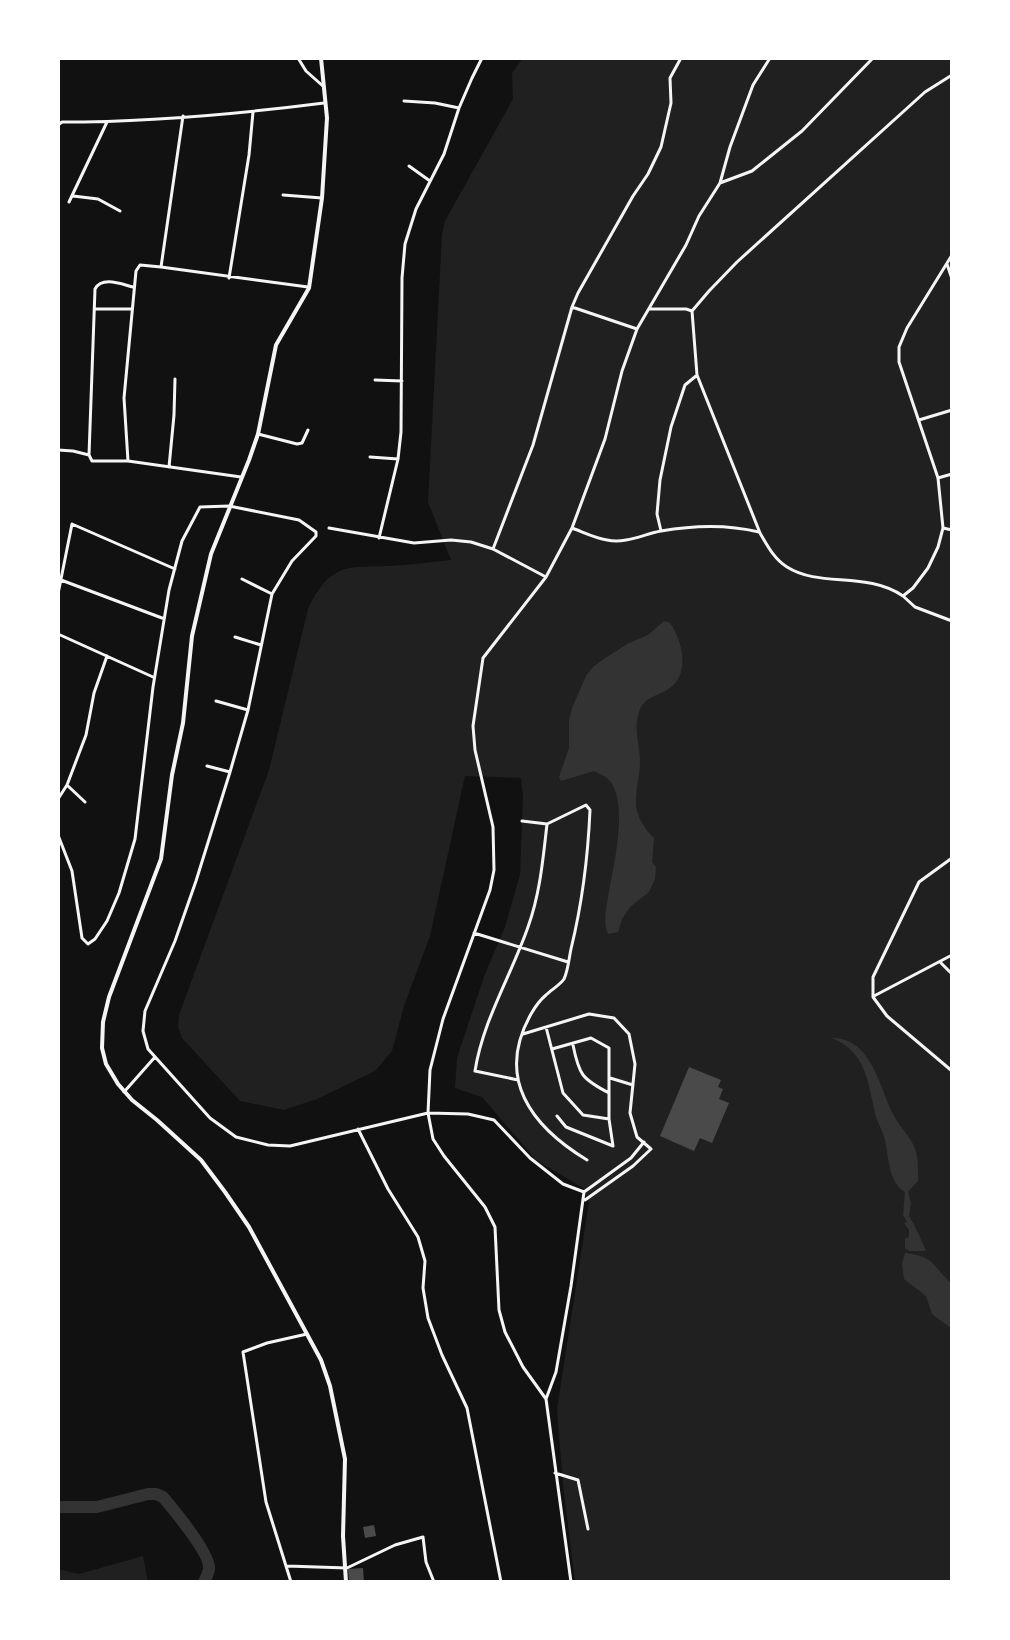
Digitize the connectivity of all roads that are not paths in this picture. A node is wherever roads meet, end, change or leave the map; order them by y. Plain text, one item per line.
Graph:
1 (298, 58) edge
2 (321, 58) edge
3 (482, 58) edge
4 (681, 58) edge
5 (770, 58) edge
6 (873, 58) edge
7 (952, 75) edge
8 (324, 87) junction
9 (404, 101) dead end
10 (326, 103) junction
11 (459, 108) junction
12 (253, 112) junction
13 (183, 116) junction
14 (107, 122) junction
15 (58, 125) edge
16 (409, 166) dead end
17 (430, 181) junction
18 (720, 183) junction
19 (283, 195) dead end
20 (73, 196) junction
21 (322, 198) junction
22 (69, 202) dead end
23 (120, 211) dead end
24 (952, 255) edge
25 (947, 263) junction
26 (161, 267) junction
27 (229, 278) junction
28 (952, 279) edge
29 (134, 287) junction
30 (309, 288) junction
31 (572, 307) junction
32 (94, 309) junction
33 (132, 309) junction
34 (649, 309) junction
35 (692, 311) junction
36 (637, 329) junction
37 (697, 375) junction
38 (175, 379) dead end
39 (375, 380) dead end
40 (402, 381) junction
41 (952, 410) edge
42 (919, 420) junction
43 (308, 430) dead end
44 (258, 434) junction
45 (58, 450) edge
46 (89, 455) junction
47 (370, 457) dead end
48 (398, 459) junction
49 (128, 461) junction
50 (169, 467) junction
51 (952, 474) edge
52 (241, 477) junction
53 (938, 478) junction
54 (229, 506) junction
55 (329, 528) dead end
56 (572, 528) junction
57 (943, 528) junction
58 (952, 530) edge
59 (661, 531) junction
60 (760, 533) junction
61 (379, 538) junction
62 (493, 549) junction
63 (175, 569) junction
64 (546, 577) junction
65 (242, 579) dead end
66 (61, 580) junction
67 (58, 594) edge
68 (272, 594) junction
69 (903, 596) junction
70 (164, 619) junction
71 (952, 621) edge
72 (58, 634) edge
73 (235, 637) dead end
74 (261, 645) junction
75 (107, 656) junction
76 (154, 678) junction
77 (216, 701) dead end
78 (248, 710) junction
79 (207, 766) dead end
80 (230, 772) junction
81 (67, 785) junction
82 (58, 799) edge
83 (85, 802) dead end
84 (522, 821) dead end
85 (547, 824) junction
86 (58, 835) edge
87 (952, 858) edge
88 (474, 933) junction
89 (520, 948) junction
90 (952, 955) edge
91 (940, 961) junction
92 (568, 962) junction
93 (952, 974) edge
94 (873, 997) junction
95 (546, 1027) junction
96 (523, 1034) junction
97 (573, 1043) junction
98 (552, 1049) junction
99 (155, 1057) junction
100 (952, 1071) edge
101 (608, 1078) junction
102 (518, 1080) junction
103 (633, 1085) junction
104 (124, 1092) junction
105 (609, 1093) junction
106 (428, 1113) junction
107 (557, 1116) dead end
108 (609, 1119) junction
109 (358, 1129) junction
110 (644, 1142) junction
111 (587, 1160) dead end
112 (584, 1192) junction
113 (585, 1200) junction
114 (307, 1334) junction
115 (546, 1399) junction
116 (555, 1473) junction
117 (588, 1529) dead end
118 (287, 1566) junction
119 (347, 1568) junction
120 (291, 1582) edge
121 (346, 1582) edge
122 (434, 1582) edge
123 (501, 1582) edge
124 (571, 1582) edge

1 - 8 street
2 - 8 street
3 - 11 street
4 - 31 street
5 - 18 street
6 - 18 street
7 - 35 street
8 - 10 street
9 - 11 street
10 - 12 street
10 - 21 street
11 - 17 street
12 - 13 street
12 - 27 street
13 - 14 street
13 - 26 street
14 - 15 street
14 - 20 street
16 - 17 street
17 - 40 street
18 - 34 street
19 - 21 street
20 - 22 street
20 - 23 street
21 - 30 street
24 - 25 street
25 - 28 street
25 - 42 street
26 - 27 street
26 - 29 street
27 - 30 street
29 - 32 street
29 - 33 street
30 - 44 street
31 - 36 street
31 - 62 street
32 - 33 street
32 - 46 street
33 - 49 street
34 - 35 street
34 - 36 street
35 - 37 street
36 - 56 street
37 - 59 street
37 - 60 street
38 - 50 street
39 - 40 street
40 - 48 street
41 - 42 street
42 - 53 street
43 - 44 street
44 - 52 street
45 - 46 street
46 - 49 street
47 - 48 street
48 - 61 street
49 - 50 street
50 - 52 street
51 - 53 street
52 - 54 street
53 - 57 street
54 - 63 street
54 - 68 street
54 - 104 street
55 - 61 street
56 - 59 street
56 - 64 street
57 - 58 street
57 - 69 street
59 - 60 street
60 - 69 street
61 - 62 street
62 - 64 street
63 - 66 street
63 - 70 street
64 - 88 street
65 - 68 street
66 - 67 street
66 - 70 street
68 - 74 street
69 - 71 street
70 - 76 street
72 - 75 street
73 - 74 street
74 - 78 street
75 - 76 street
75 - 81 street
76 - 86 street
77 - 78 street
78 - 80 street
79 - 80 street
80 - 99 street
81 - 82 street
81 - 83 street
84 - 85 street
85 - 89 street
85 - 92 street
87 - 94 street
88 - 89 street
88 - 106 street
89 - 92 street
89 - 102 street
90 - 91 street
91 - 93 street
91 - 94 street
92 - 96 street
94 - 100 street
95 - 96 street
95 - 98 street
95 - 103 street
96 - 102 street
97 - 98 street
97 - 101 street
97 - 105 street
98 - 108 street
99 - 104 street
99 - 109 street
101 - 103 street
101 - 105 street
102 - 111 street
103 - 110 street
104 - 114 street
105 - 108 street
106 - 109 street
106 - 112 street
106 - 115 street
107 - 108 street
109 - 123 street
110 - 112 street
110 - 113 street
112 - 113 street
113 - 115 street
114 - 118 street
114 - 119 street
115 - 116 street
116 - 117 street
116 - 124 street
118 - 119 street
118 - 120 street
119 - 121 street
119 - 122 street

